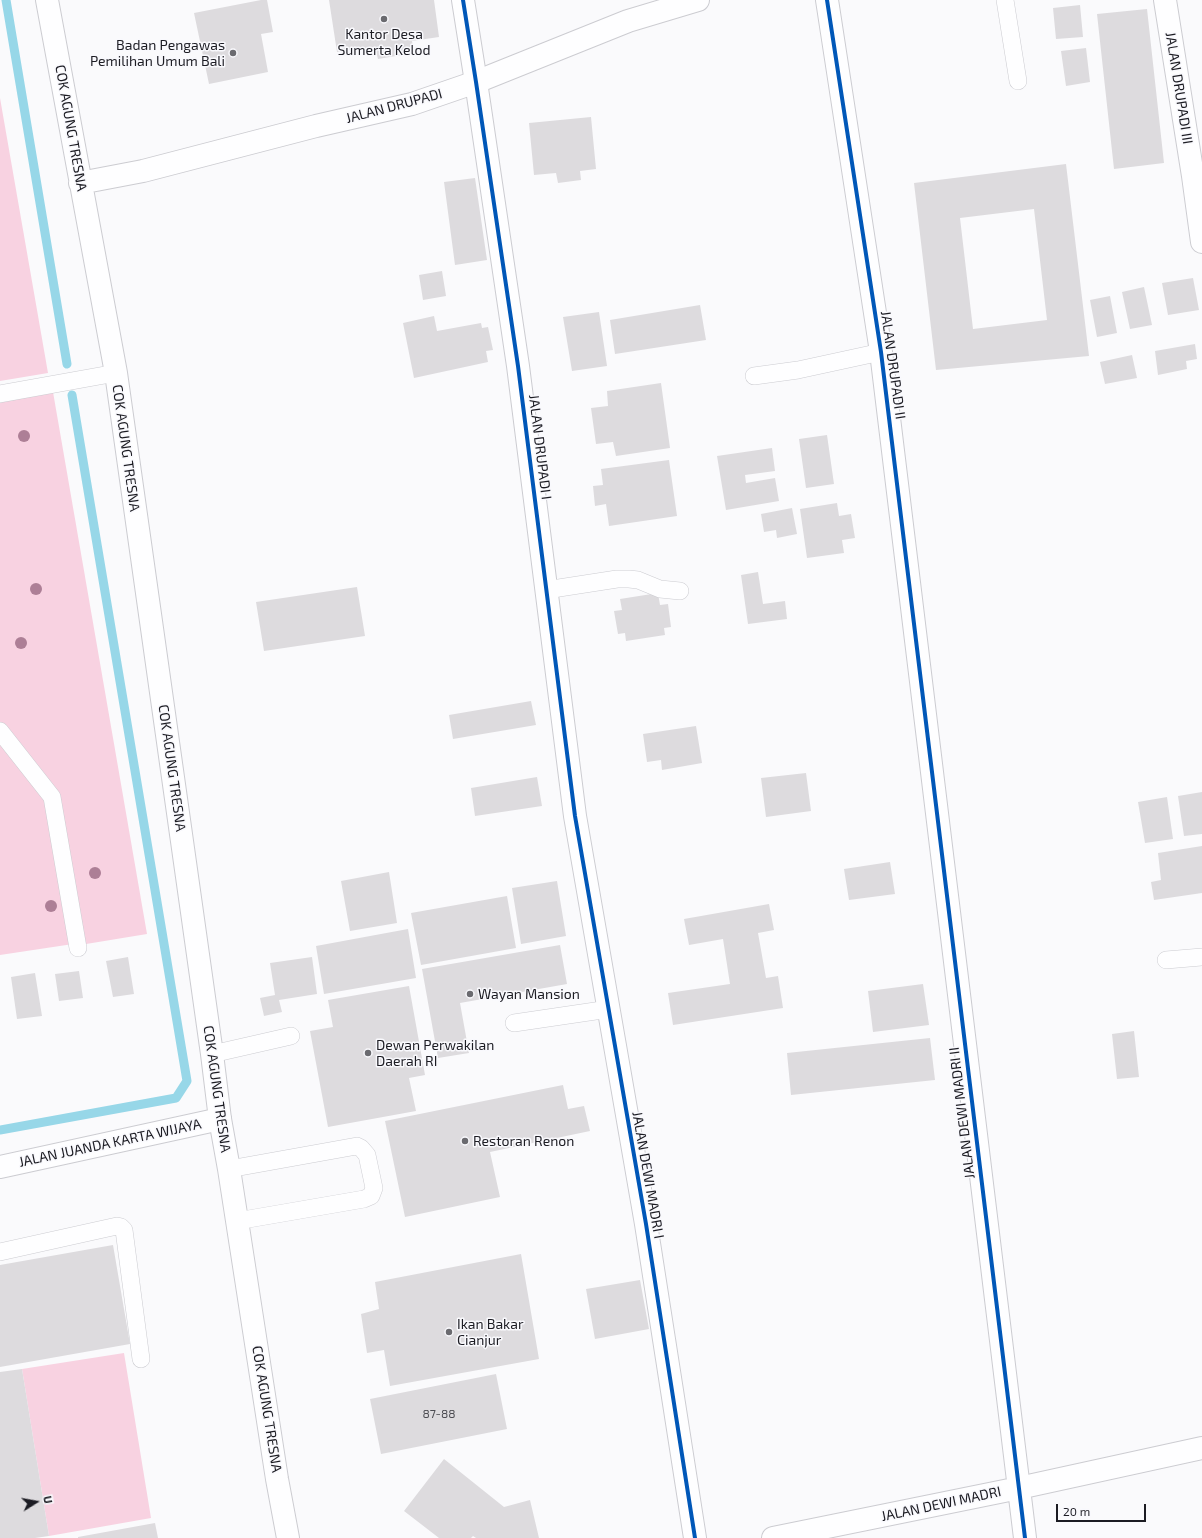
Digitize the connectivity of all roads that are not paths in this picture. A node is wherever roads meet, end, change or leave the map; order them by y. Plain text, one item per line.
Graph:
1 (47, 0) edge
2 (463, 0) edge
3 (698, 0) edge
4 (827, 0) edge
5 (1005, 0) edge
6 (1164, 0) edge
7 (1018, 81) dead end
8 (476, 82) junction
9 (1198, 175) edge
10 (80, 183) junction
11 (1202, 242) edge
12 (881, 352) junction
13 (116, 373) junction
14 (754, 376) dead end
15 (0, 394) edge
16 (546, 590) junction
17 (680, 591) dead end
18 (0, 731) edge
19 (927, 734) joint
20 (575, 816) joint
21 (78, 948) dead end
22 (1202, 957) edge
23 (1166, 960) dead end
24 (609, 1009) junction
25 (514, 1023) dead end
26 (291, 1036) dead end
27 (212, 1054) junction
28 (220, 1119) junction
29 (0, 1166) edge
30 (229, 1169) junction
31 (237, 1221) junction
32 (0, 1252) edge
33 (141, 1358) dead end
34 (1202, 1448) edge
35 (1019, 1488) junction
36 (288, 1538) edge
37 (695, 1538) edge
38 (773, 1538) edge
39 (1025, 1538) edge

1 - 10 street, COK AGUNG TRESNA
2 - 8 street, JALAN DRUPADI I
3 - 8 street, JALAN DRUPADI
4 - 12 street, JALAN DRUPADI II
5 - 7 lane
6 - 9 street, JALAN DRUPADI III
8 - 10 street, JALAN DRUPADI
8 - 16 street, JALAN DRUPADI I
9 - 11 street, JALAN DRUPADI III
10 - 13 street, COK AGUNG TRESNA
12 - 14 lane
12 - 19 street, JALAN DRUPADI II
13 - 15 lane
13 - 27 street, COK AGUNG TRESNA
16 - 17 lane
16 - 20 street, JALAN DRUPADI I
18 - 21 lane
19 - 35 street, JALAN DEWI MADRI II
20 - 24 street, JALAN DEWI MADRI I
22 - 23 lane
24 - 25 lane
24 - 37 street, JALAN DEWI MADRI I
26 - 27 lane
27 - 28 street, COK AGUNG TRESNA
28 - 29 street, JALAN JUANDA KARTA WIJAYA
28 - 30 street, COK AGUNG TRESNA
30 - 31 street, COK AGUNG TRESNA
30 - 31 lane
31 - 36 street, COK AGUNG TRESNA
32 - 33 lane
34 - 35 street, JALAN DEWI MADRI
35 - 38 street, JALAN DEWI MADRI
35 - 39 street, JALAN DEWI MADRI II

